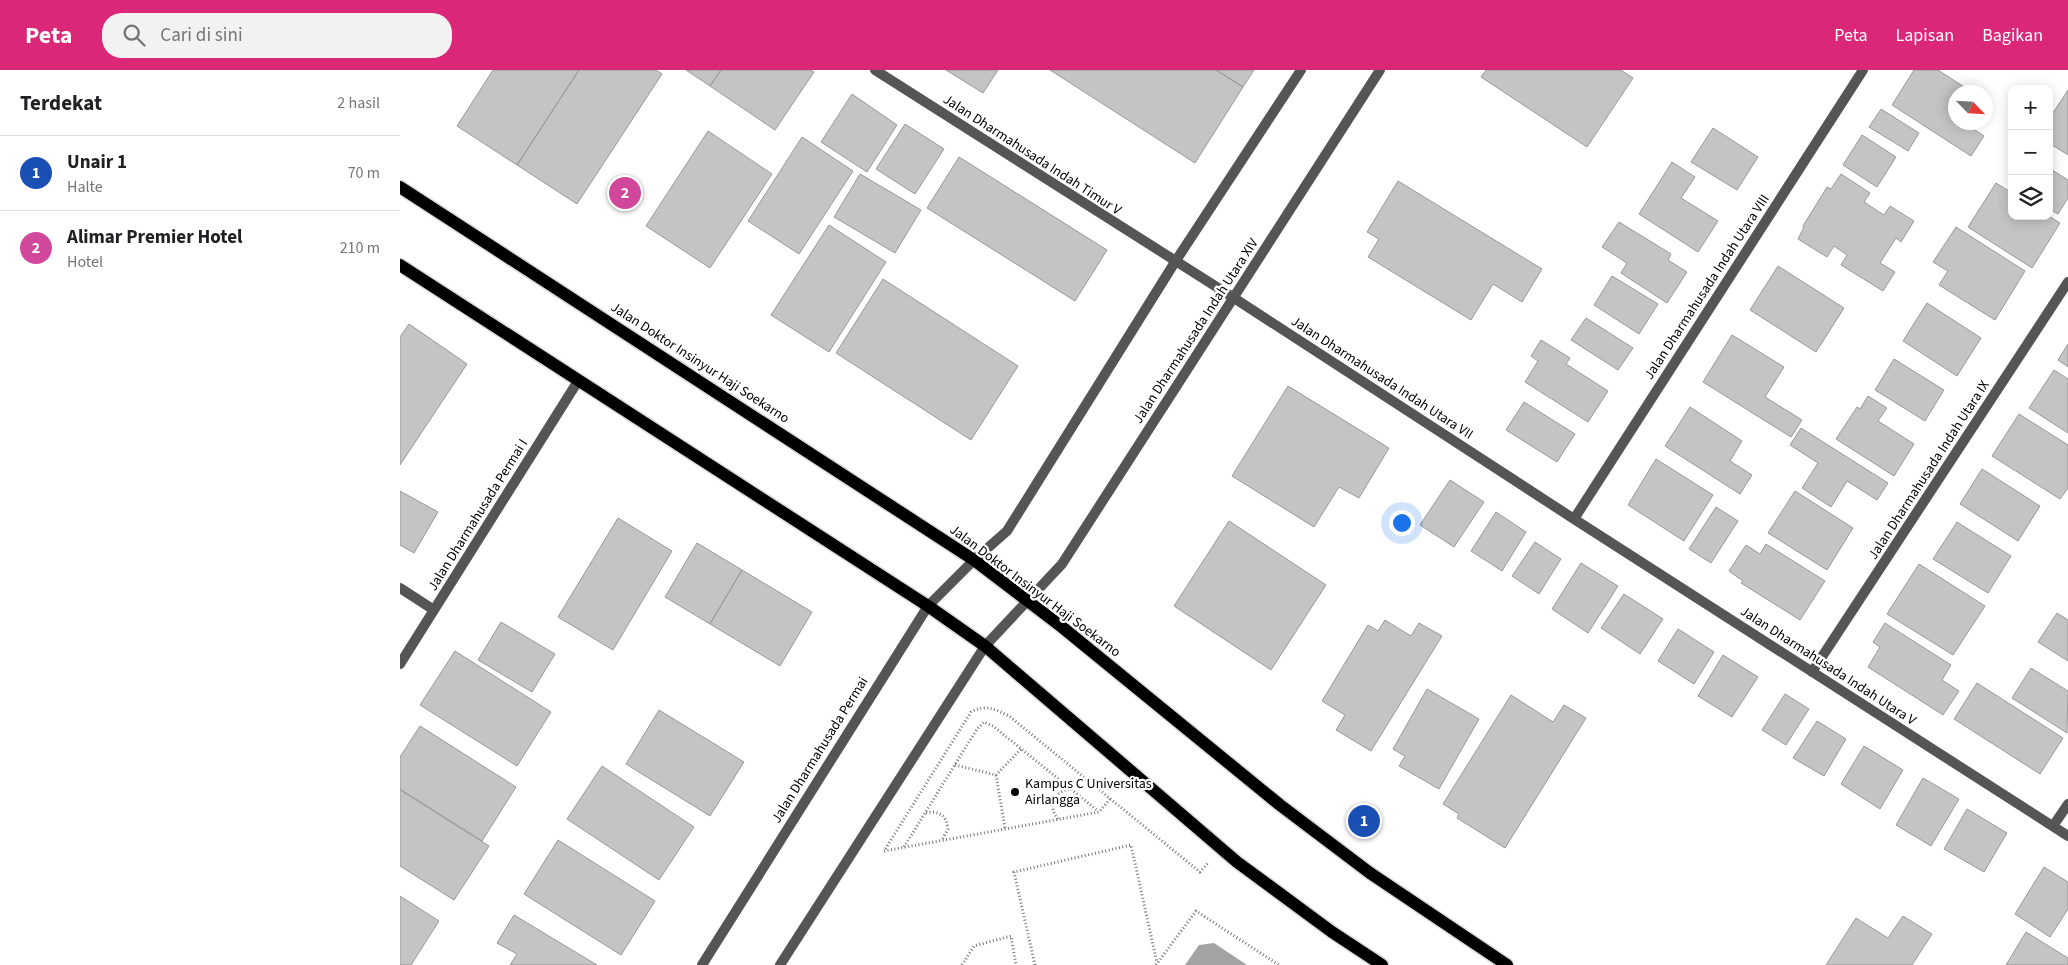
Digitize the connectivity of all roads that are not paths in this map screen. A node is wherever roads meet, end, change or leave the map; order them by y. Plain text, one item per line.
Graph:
1 (875, 70) edge
2 (1301, 70) edge
3 (1380, 70) edge
4 (1863, 70) edge
5 (400, 187) edge
6 (1175, 262) junction
7 (400, 265) edge
8 (2068, 282) edge
9 (1234, 298) junction
10 (578, 381) junction
11 (1574, 519) junction
12 (974, 560) junction
13 (400, 588) edge
14 (1027, 601) junction
15 (928, 606) junction
16 (434, 610) junction
17 (985, 646) junction
18 (400, 664) edge
19 (1812, 672) junction
20 (2068, 804) edge
21 (2053, 826) junction
22 (2068, 836) edge
23 (702, 965) edge
24 (780, 965) edge
25 (1382, 965) edge
26 (1507, 965) edge

1 - 6 street, Jalan Dharmahusada Indah Timur V
2 - 6 street
3 - 9 street, Jalan Dharmahusada Indah Utara XIV
4 - 11 street, Jalan Dharmahusada Indah Utara VIII
5 - 12 main road, Jalan Doktor Insinyur Haji Soekarno
6 - 9 street, Jalan Dharmahusada Indah Utara VII
6 - 12 street
7 - 10 main road
8 - 19 street, Jalan Dharmahusada Indah Utara IX
9 - 11 street, Jalan Dharmahusada Indah Utara VII
9 - 14 street, Jalan Dharmahusada Indah Utara XIV
10 - 15 main road
10 - 16 street, Jalan Dharmahusada Permai I
11 - 19 street, Jalan Dharmahusada Indah Utara V
12 - 14 main road, Jalan Doktor Insinyur Haji Soekarno
12 - 15 street, Jalan Dharmahusada Permai
13 - 16 street
14 - 17 street
14 - 26 main road, Jalan Doktor Insinyur Haji Soekarno
15 - 17 main road
15 - 23 street, Jalan Dharmahusada Permai
16 - 18 street, Jalan Dharmahusada Permai I
17 - 24 street
17 - 25 main road
19 - 21 street, Jalan Dharmahusada Indah Utara V
20 - 21 street
21 - 22 street, Jalan Dharmahusada Indah Utara V

